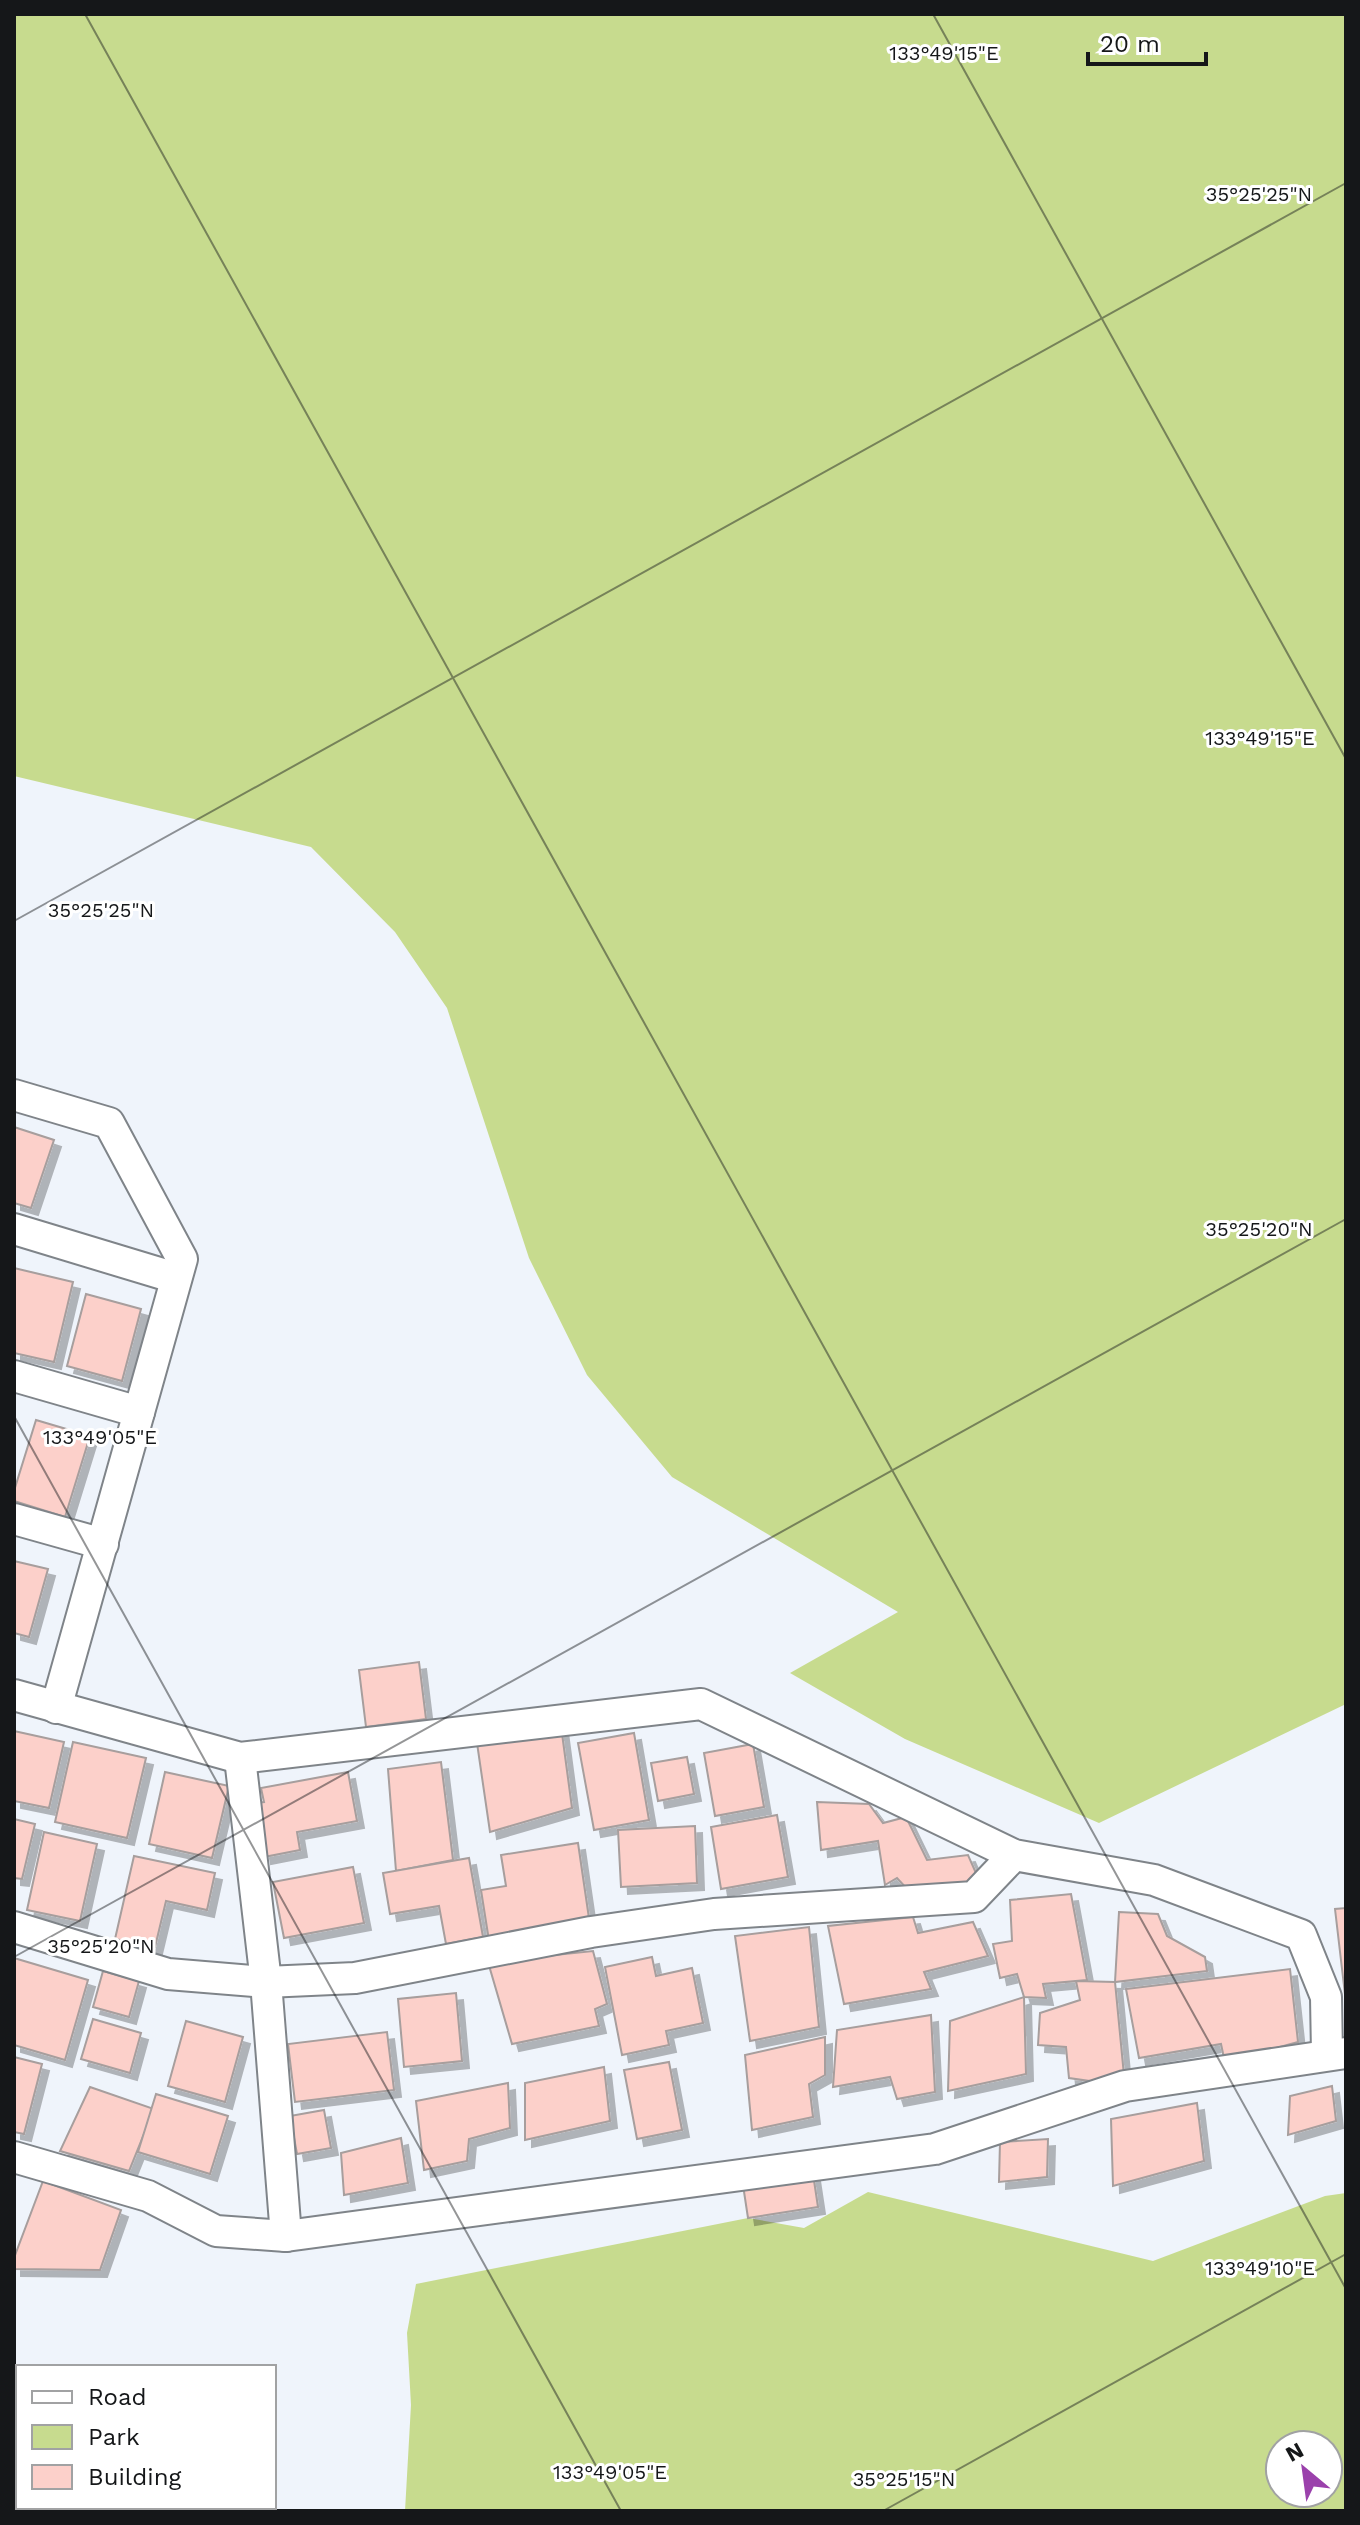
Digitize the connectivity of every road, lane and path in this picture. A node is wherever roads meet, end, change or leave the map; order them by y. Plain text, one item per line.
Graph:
1 (14, 1095) edge
2 (14, 1229) edge
3 (176, 1278) junction
4 (14, 1376) edge
5 (139, 1412) junction
6 (14, 1519) edge
7 (103, 1544) junction
8 (14, 1695) edge
9 (56, 1708) junction
10 (240, 1758) junction
11 (1014, 1855) junction
12 (14, 1927) edge
13 (266, 1982) junction
14 (1336, 2054) edge
15 (14, 2157) edge
16 (286, 2236) junction

1 - 3 street
2 - 3 street
3 - 5 street
4 - 5 street
5 - 7 street
6 - 7 street
7 - 9 street
8 - 9 street
9 - 10 street
10 - 11 street
10 - 13 street
11 - 13 street
11 - 14 street
12 - 13 street
13 - 16 street
14 - 16 street
15 - 16 street

